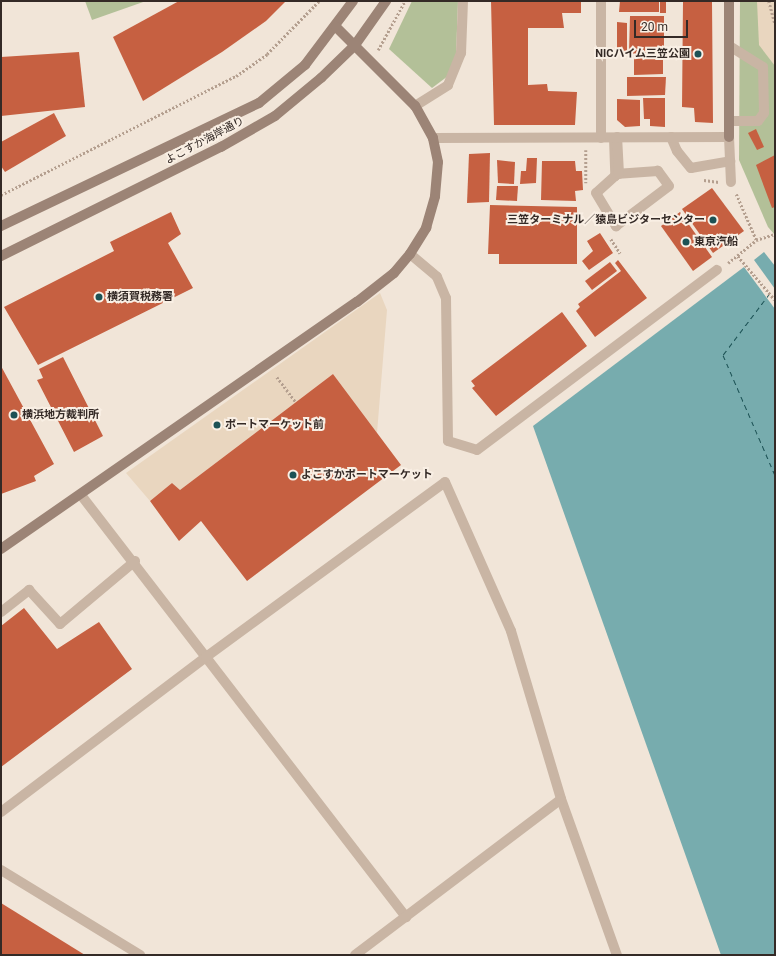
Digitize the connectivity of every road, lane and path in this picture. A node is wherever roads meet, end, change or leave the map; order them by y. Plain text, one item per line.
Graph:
1 (319, 1) edge
2 (353, 1) edge
3 (386, 1) edge
4 (405, 1) edge
5 (463, 1) edge
6 (601, 1) edge
7 (729, 1) edge
8 (769, 1) edge
9 (775, 23) edge
10 (336, 27) junction
11 (355, 44) junction
12 (729, 46) junction
13 (378, 50) dead end
14 (415, 106) junction
15 (729, 121) junction
16 (671, 137) junction
17 (433, 138) junction
18 (600, 138) junction
19 (616, 138) junction
20 (729, 138) junction
21 (730, 161) junction
22 (731, 182) joint
23 (1, 195) edge
24 (1, 226) edge
25 (775, 234) edge
26 (756, 240) junction
27 (410, 254) junction
28 (1, 256) edge
29 (738, 256) junction
30 (717, 270) joint
31 (775, 300) edge
32 (277, 377) dead end
33 (296, 402) dead end
34 (81, 495) junction
35 (1, 549) edge
36 (135, 561) junction
37 (1, 612) edge
38 (206, 657) junction
39 (561, 799) junction
40 (1, 812) edge
41 (1, 870) edge
42 (406, 917) junction
43 (140, 955) edge
44 (355, 955) edge
45 (617, 955) edge

1 - 23 path
2 - 10 street, よこすか海岸通り
3 - 11 street, よこすか海岸通り
4 - 13 path
5 - 14 street
6 - 18 street
7 - 12 street
8 - 9 path
10 - 11 street
10 - 24 street, よこすか海岸通り
11 - 14 street
11 - 28 street, よこすか海岸通り
12 - 15 street
12 - 15 street
14 - 17 street
15 - 20 street
16 - 19 street
16 - 20 street
16 - 21 street
17 - 18 street
17 - 27 street
18 - 19 street
19 - 19 street
20 - 21 street
21 - 22 street
22 - 26 path
25 - 26 path
26 - 29 path
27 - 30 street
27 - 34 street
29 - 30 path
29 - 31 path
32 - 33 path
34 - 35 street
34 - 36 street
36 - 37 street
36 - 38 street
38 - 39 street
38 - 40 street
38 - 42 street
39 - 42 street
39 - 45 street
41 - 43 street
42 - 44 street

